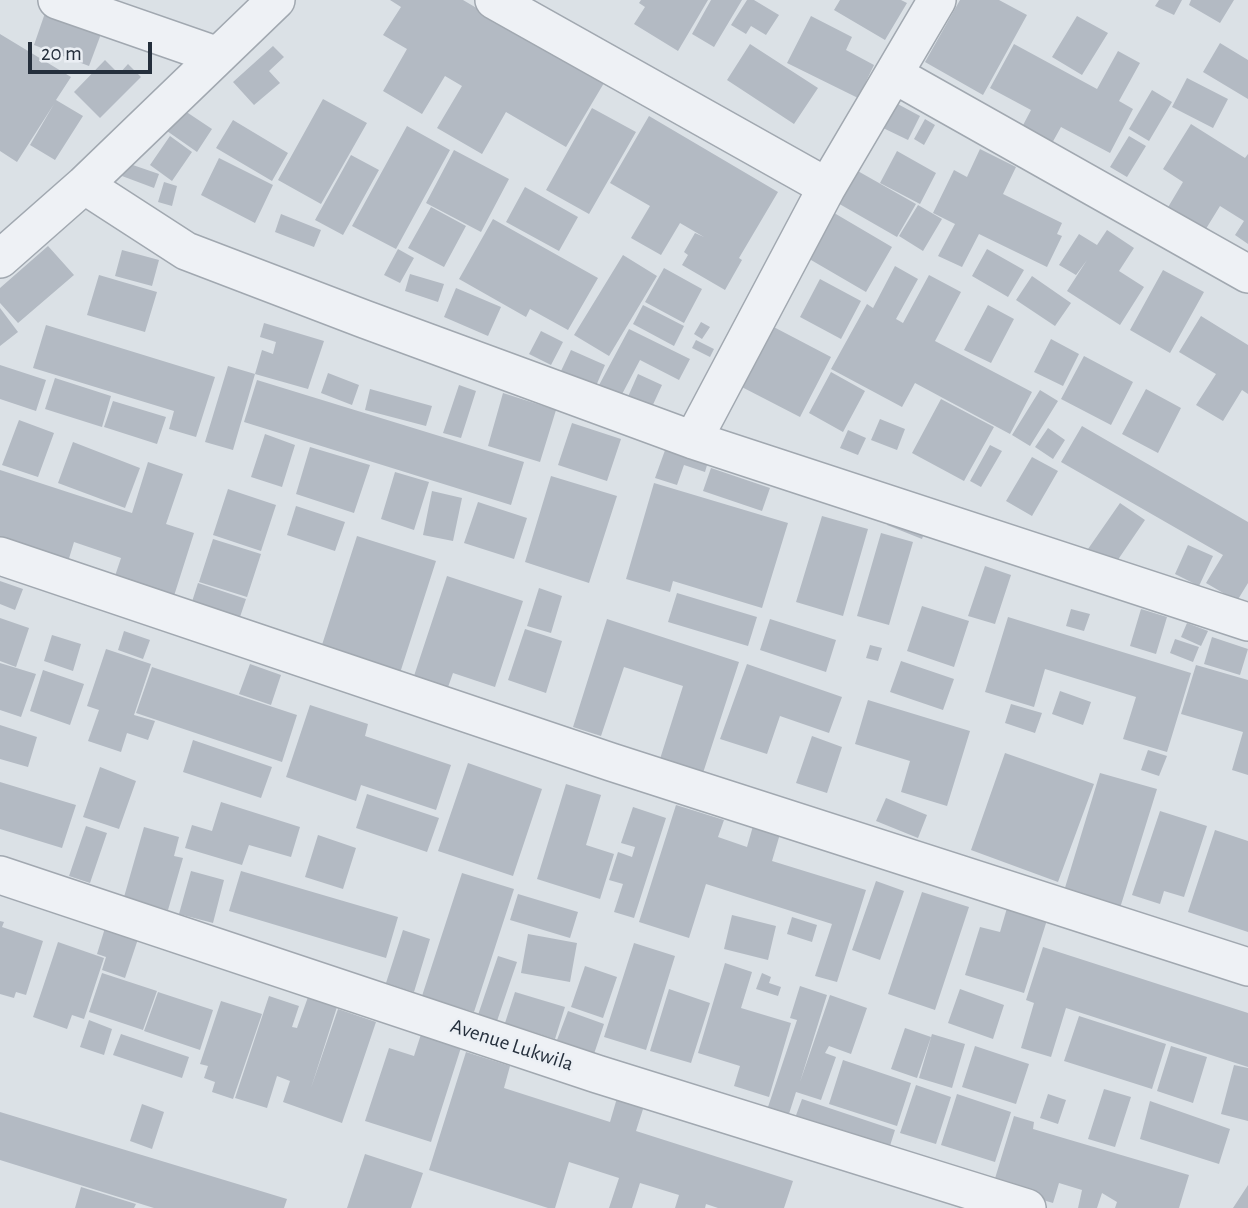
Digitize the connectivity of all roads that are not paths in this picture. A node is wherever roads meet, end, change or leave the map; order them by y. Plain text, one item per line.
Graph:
1 (57, 0) edge
2 (276, 0) edge
3 (494, 0) edge
4 (937, 0) edge
5 (218, 56) junction
6 (895, 75) junction
7 (84, 185) junction
8 (827, 187) junction
9 (2, 255) edge
10 (1248, 274) edge
11 (692, 440) junction
12 (0, 556) edge
13 (1248, 622) edge
14 (0, 875) edge
15 (1248, 967) edge
16 (1027, 1208) edge

1 - 5 street
2 - 5 street
3 - 8 street
4 - 6 street
5 - 7 street
6 - 8 street
6 - 10 street
7 - 9 street
7 - 11 street
8 - 11 street
11 - 13 street
12 - 15 street
14 - 16 street, Avenue Lukwila

